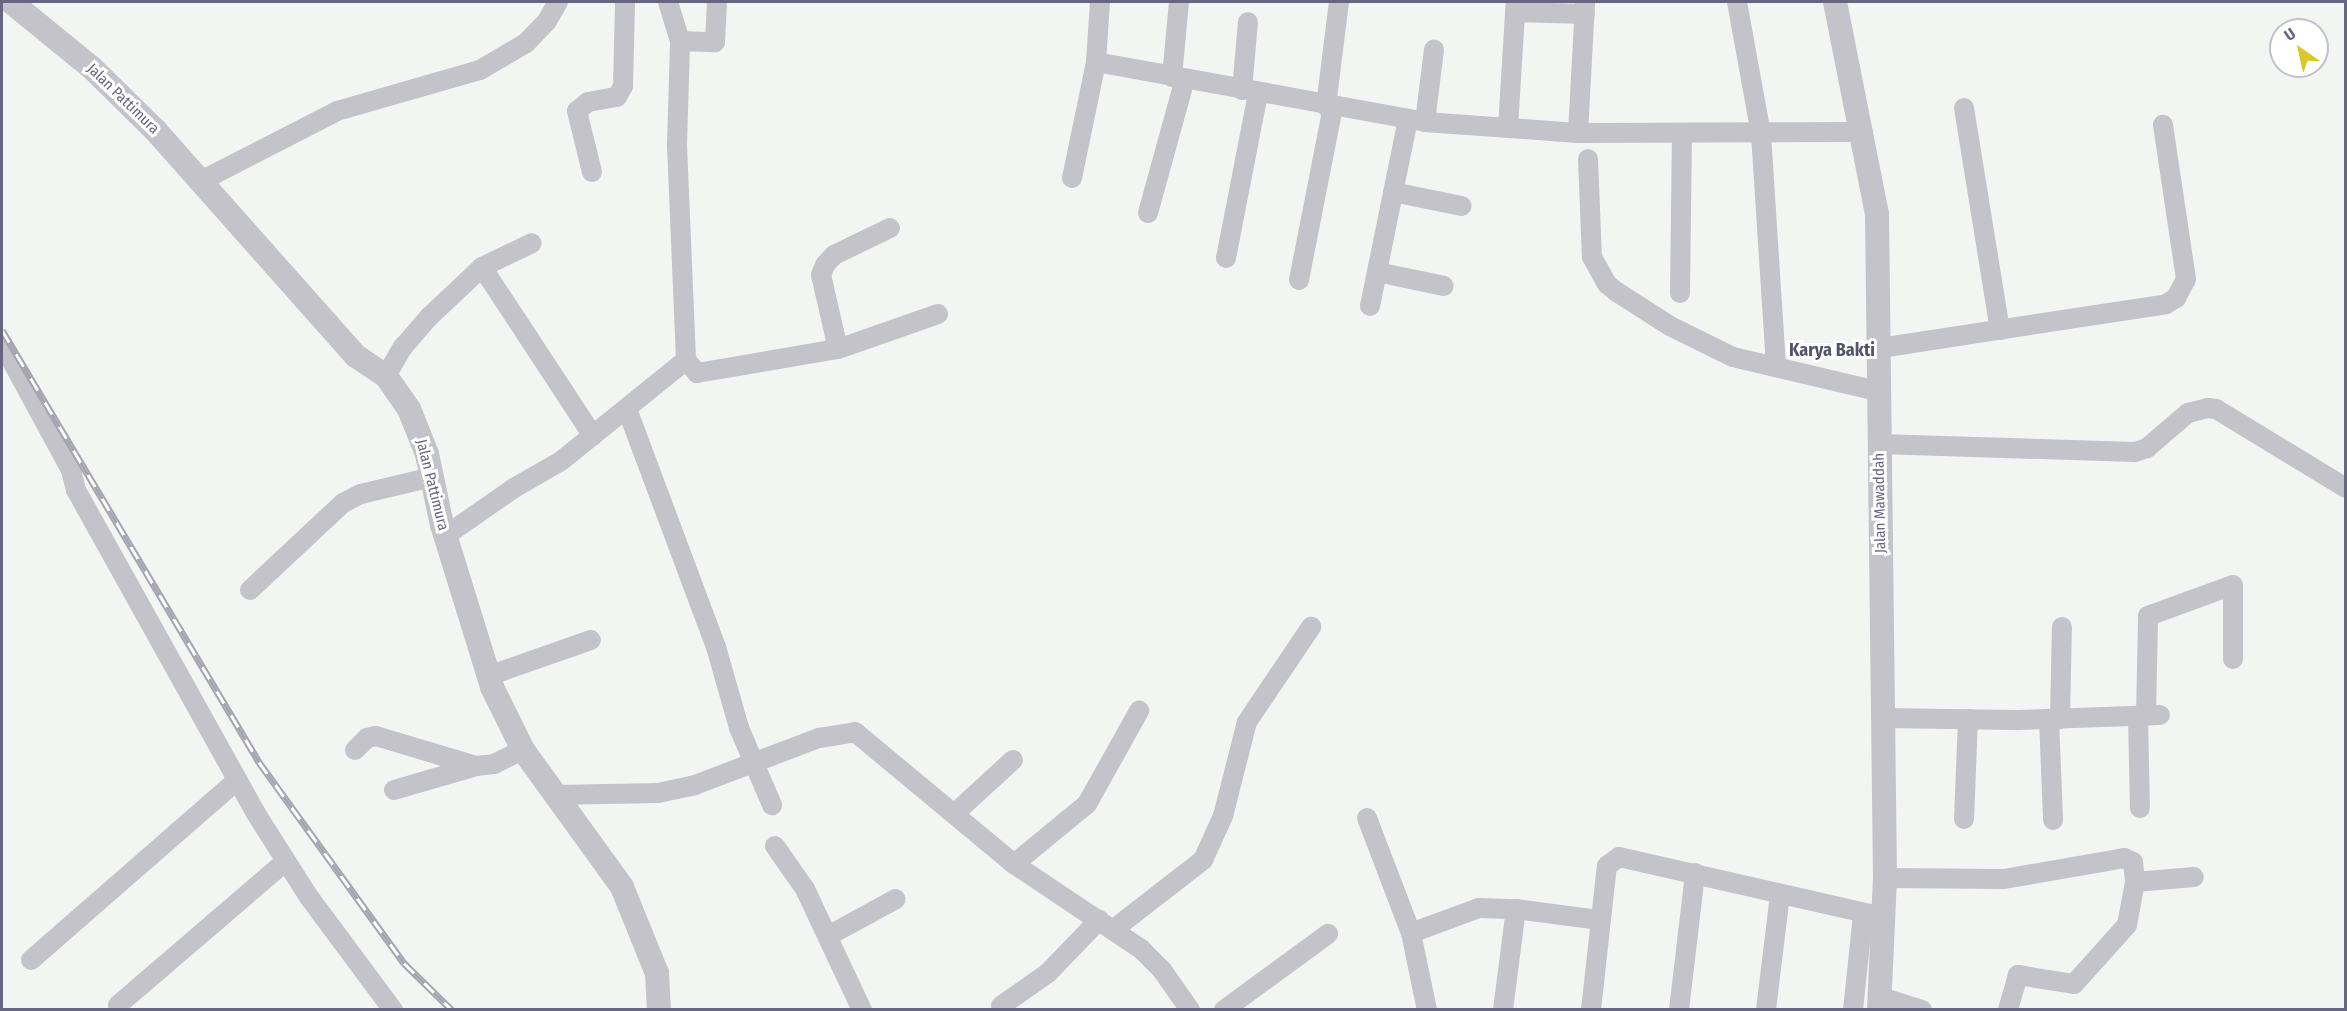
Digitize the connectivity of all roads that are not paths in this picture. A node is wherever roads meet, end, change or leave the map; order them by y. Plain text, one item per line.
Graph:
1 (11, 2) edge
2 (558, 2) edge
3 (625, 2) edge
4 (668, 2) edge
5 (717, 2) edge
6 (1100, 2) edge
7 (1179, 2) edge
8 (1339, 2) edge
9 (1737, 2) edge
10 (1835, 2) edge
11 (1516, 7) edge
12 (1585, 8) edge
13 (1248, 22) dead end
14 (680, 41) junction
15 (1434, 50) dead end
16 (1096, 62) junction
17 (1179, 78) junction
18 (1250, 92) junction
19 (1330, 106) junction
20 (1964, 108) dead end
21 (1417, 120) junction
22 (2163, 125) dead end
23 (1508, 128) junction
24 (1863, 132) junction
25 (1578, 133) junction
26 (1761, 134) junction
27 (1682, 135) junction
28 (1588, 159) dead end
29 (592, 172) dead end
30 (1072, 178) dead end
31 (201, 182) junction
32 (1394, 192) junction
33 (1462, 206) dead end
34 (1148, 213) dead end
35 (890, 228) dead end
36 (532, 243) dead end
37 (1226, 258) dead end
38 (482, 267) junction
39 (1377, 272) junction
40 (1299, 280) dead end
41 (1444, 286) dead end
42 (1680, 293) dead end
43 (1370, 306) dead end
44 (938, 314) dead end
45 (2000, 330) junction
46 (2, 343) edge
47 (1880, 348) junction
48 (838, 349) junction
49 (686, 360) junction
50 (1776, 367) junction
51 (386, 376) junction
52 (1877, 391) junction
53 (627, 409) junction
54 (593, 436) junction
55 (1879, 444) junction
56 (432, 477) junction
57 (2346, 488) edge
58 (445, 536) junction
59 (250, 590) dead end
60 (1311, 627) dead end
61 (2062, 627) dead end
62 (591, 640) dead end
63 (2233, 659) dead end
64 (488, 676) junction
65 (1138, 711) dead end
66 (2148, 715) junction
67 (1883, 718) junction
68 (1968, 719) junction
69 (2055, 719) junction
70 (355, 750) dead end
71 (523, 750) junction
72 (1013, 760) dead end
73 (757, 763) junction
74 (476, 766) junction
75 (237, 780) junction
76 (394, 790) dead end
77 (555, 795) junction
78 (772, 805) dead end
79 (2140, 808) dead end
80 (954, 814) junction
81 (1367, 818) dead end
82 (1964, 819) dead end
83 (2053, 820) dead end
84 (776, 846) dead end
85 (286, 861) junction
86 (1014, 864) junction
87 (1695, 873) junction
88 (2194, 877) dead end
89 (1885, 878) junction
90 (2135, 882) junction
91 (1780, 895) junction
92 (896, 899) dead end
93 (1516, 909) junction
94 (1873, 916) junction
95 (1600, 920) junction
96 (1107, 924) junction
97 (1411, 933) junction
98 (1328, 934) dead end
99 (828, 936) junction
100 (31, 960) dead end
101 (1880, 1003) edge
102 (118, 1005) dead end
103 (1001, 1006) dead end
104 (1681, 1009) edge
105 (393, 1010) edge
106 (659, 1010) edge
107 (862, 1010) edge
108 (1190, 1010) edge
109 (1224, 1010) edge
110 (1427, 1010) edge
111 (1503, 1010) edge
112 (1591, 1010) edge
113 (1766, 1010) edge
114 (1853, 1010) edge
115 (1922, 1010) edge
116 (2008, 1010) edge

1 - 31 street, Jalan Pattimura
2 - 31 street
3 - 29 street
4 - 14 street
5 - 14 street
6 - 16 street
7 - 17 street
8 - 19 street
9 - 26 street
10 - 24 street, Jalan Mawaddah
11 - 12 street
11 - 23 street
12 - 25 street
13 - 18 street
14 - 49 street
15 - 21 street
16 - 17 street
16 - 30 street
17 - 18 street
17 - 34 street
18 - 19 street
18 - 37 street
19 - 21 street
19 - 40 street
20 - 45 street
21 - 23 street
21 - 32 street
22 - 45 street
23 - 25 street
24 - 26 street
24 - 47 street, Jalan Mawaddah
25 - 27 street
26 - 27 street
26 - 50 street
27 - 42 street
28 - 50 street
31 - 51 street, Jalan Pattimura
32 - 33 street
32 - 39 street
35 - 48 street
36 - 38 street
38 - 51 street
38 - 54 street
39 - 41 street
39 - 43 street
44 - 48 street
45 - 47 street
46 - 75 street
47 - 52 street, Jalan Mawaddah
48 - 49 street
49 - 53 street
50 - 52 street
51 - 56 street, Jalan Pattimura
52 - 55 street, Jalan Mawaddah
53 - 54 street
53 - 73 street
54 - 58 street
55 - 57 street
55 - 67 street, Jalan Mawaddah
56 - 58 street, Jalan Pattimura
56 - 59 street
58 - 64 street, Jalan Pattimura
60 - 96 street
61 - 69 street
62 - 64 street
63 - 66 street
64 - 71 street, Jalan Pattimura
65 - 86 street
66 - 69 street
66 - 79 street
67 - 68 street
67 - 89 street, Jalan Mawaddah
68 - 69 street
68 - 82 street
69 - 83 street
70 - 74 street
71 - 74 street
71 - 77 street, Jalan Pattimura
72 - 80 street
73 - 77 street
73 - 78 street
73 - 80 street
74 - 76 street
75 - 85 street
75 - 100 street
77 - 106 street, Jalan Pattimura
80 - 86 street
81 - 97 street
84 - 99 street
85 - 102 street
85 - 105 street
86 - 96 street
87 - 91 street
87 - 95 street
87 - 104 street
88 - 90 street
89 - 90 street
89 - 94 street, Jalan Mawaddah
90 - 116 street
91 - 94 street
91 - 113 street
92 - 99 street
93 - 95 street
93 - 97 street
93 - 111 street
94 - 101 street, Jalan Mawaddah
94 - 114 street
95 - 112 street
96 - 103 street
96 - 108 street
97 - 110 street
98 - 109 street
99 - 107 street
101 - 115 street

